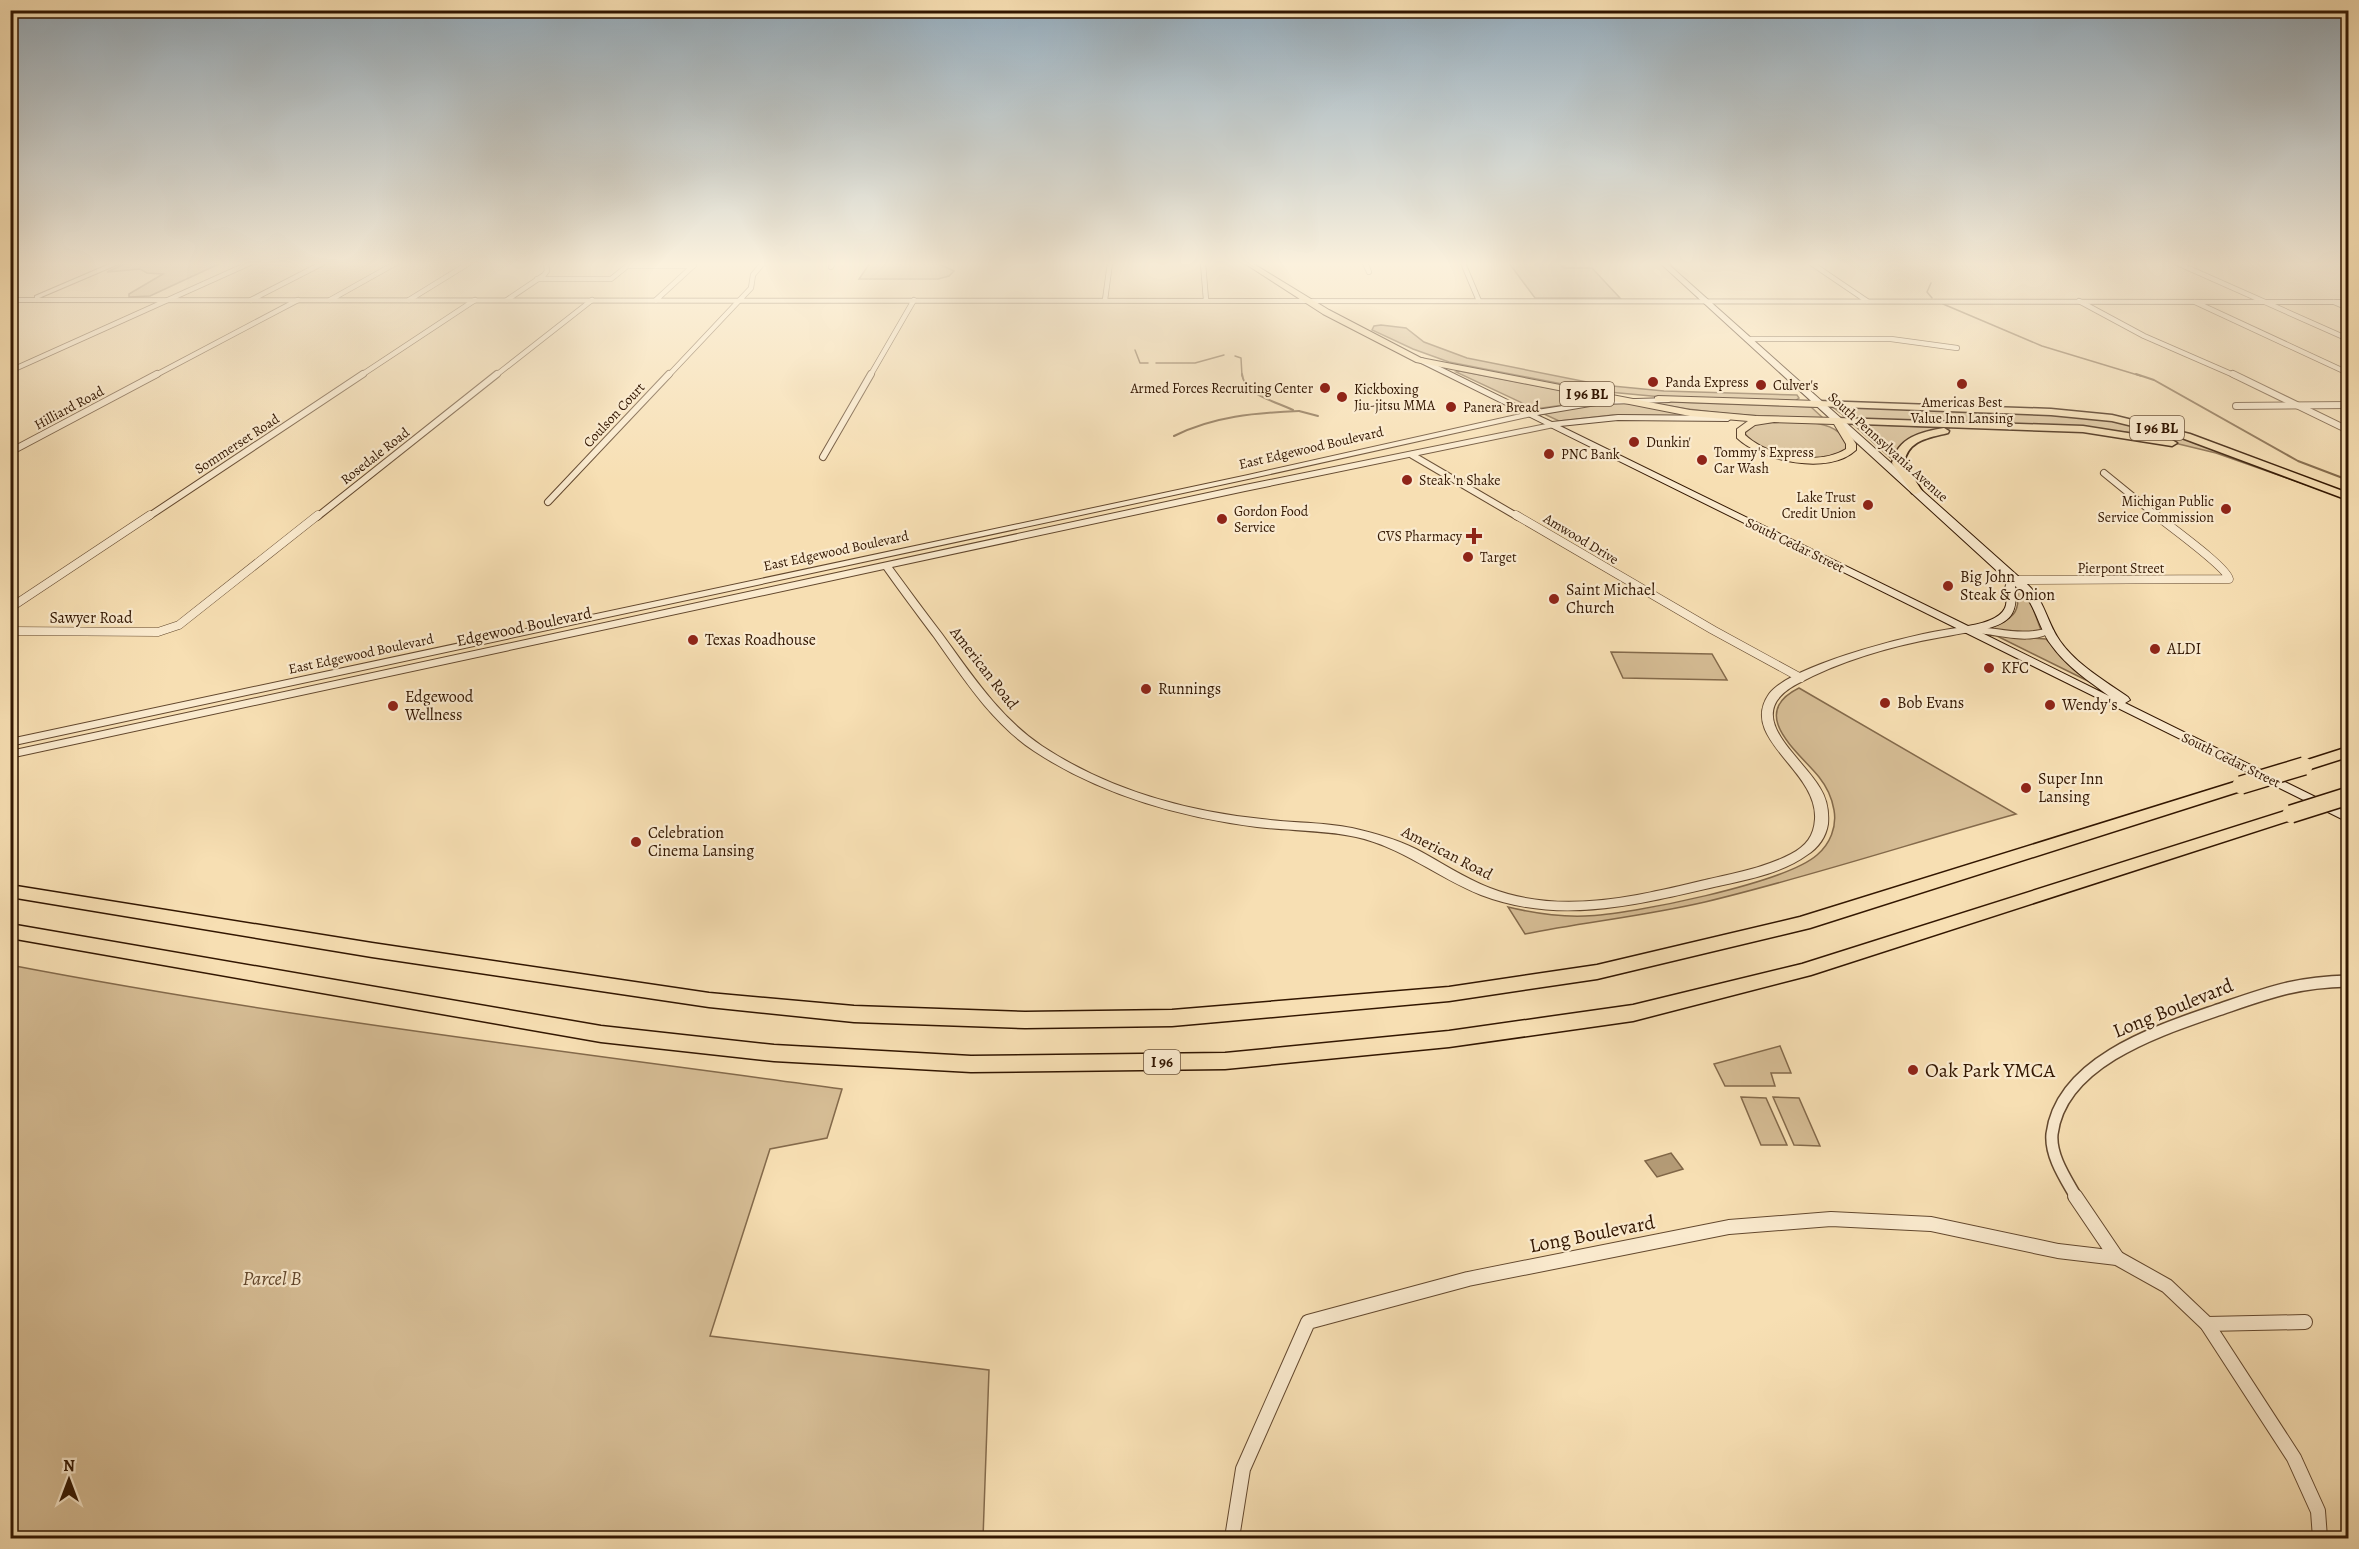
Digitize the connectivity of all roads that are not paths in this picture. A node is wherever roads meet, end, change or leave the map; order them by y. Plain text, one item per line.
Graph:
1 (89, 335) edge
2 (231, 335) edge
3 (423, 335) edge
4 (547, 335) edge
5 (706, 335) edge
6 (894, 335) edge
7 (1370, 335) edge
8 (1743, 335) edge
9 (2143, 335) edge
10 (2267, 335) edge
11 (1747, 339) junction
12 (1390, 346) junction
13 (1957, 348) dead end
14 (1419, 360) junction
15 (10, 371) edge
16 (2349, 373) edge
17 (1621, 400) junction
18 (1669, 400) junction
19 (1818, 404) junction
20 (2301, 405) junction
21 (2349, 405) edge
22 (2236, 406) dead end
23 (1529, 414) junction
24 (1756, 419) junction
25 (1777, 419) junction
26 (1837, 421) junction
27 (1486, 423) junction
28 (1551, 425) junction
29 (1993, 426) junction
30 (2349, 430) edge
31 (1419, 438) junction
32 (1436, 450) junction
33 (10, 452) edge
34 (1412, 455) junction
35 (823, 457) dead end
36 (1315, 461) junction
37 (1297, 465) junction
38 (1360, 465) junction
39 (2104, 473) dead end
40 (1261, 485) junction
41 (1245, 488) junction
42 (1916, 492) junction
43 (2349, 497) edge
44 (548, 502) dead end
45 (1130, 502) junction
46 (2349, 504) edge
47 (1032, 523) junction
48 (1068, 527) junction
49 (932, 557) junction
50 (860, 560) junction
51 (887, 566) junction
52 (2014, 580) junction
53 (717, 591) junction
54 (763, 593) junction
55 (663, 603) junction
56 (10, 608) edge
57 (656, 616) junction
58 (171, 629) joint
59 (592, 629) junction
60 (1967, 630) junction
61 (10, 631) edge
62 (2049, 631) junction
63 (377, 664) junction
64 (1801, 678) junction
65 (265, 700) junction
66 (2163, 727) junction
67 (69, 736) junction
68 (10, 745) edge
69 (2349, 752) edge
70 (10, 755) edge
71 (2349, 796) edge
72 (2349, 818) edge
73 (10, 891) edge
74 (10, 931) edge
75 (2349, 981) edge
76 (2117, 1258) junction
77 (2305, 1322) dead end
78 (2207, 1324) junction
79 (1232, 1539) edge
80 (2320, 1539) edge

1 - 15 street
2 - 33 street, Hilliard Road
3 - 56 street, Sommerset Road
4 - 58 street, Rosedale Road
5 - 44 street, Coulson Court
6 - 35 street
7 - 12 main road, South Cedar Street / I 96 BL
8 - 11 main road, South Pennsylvania Avenue
9 - 20 street
10 - 16 street
11 - 13 street
11 - 19 main road, South Pennsylvania Avenue
12 - 14 main road, South Cedar Street / I 96 BL
12 - 18 main road, I 96 BL
14 - 17 main road, I 96 BL
14 - 23 main road, South Cedar Street
17 - 18 main road, East Edgewood Boulevard
17 - 23 main road, East Edgewood Boulevard
17 - 24 main road, I 96 BL
18 - 19 main road, I 96 BL
19 - 26 main road, South Pennsylvania Avenue
19 - 43 highway, I 96 BL
20 - 21 street
20 - 22 street
20 - 30 street
23 - 27 street, East Edgewood Boulevard
23 - 28 main road, South Cedar Street
24 - 25 main road, I 96 BL
24 - 28 main road, East Edgewood Boulevard
25 - 26 main road, I 96 BL
25 - 26 main road
26 - 29 highway, I 96 BL
26 - 42 main road, South Pennsylvania Avenue
27 - 31 street, East Edgewood Boulevard
27 - 32 street
28 - 32 street, East Edgewood Boulevard
28 - 60 main road, South Cedar Street
29 - 42 highway
29 - 46 highway, I 96 BL
31 - 36 street, East Edgewood Boulevard
31 - 38 street
32 - 34 street, East Edgewood Boulevard
34 - 38 street, East Edgewood Boulevard
34 - 64 street, Amwood Drive
36 - 37 street, East Edgewood Boulevard
36 - 40 street
37 - 41 street
37 - 45 street, East Edgewood Boulevard
38 - 40 street, East Edgewood Boulevard
39 - 52 street, Pierpont Street
40 - 41 street, East Edgewood Boulevard
41 - 48 street, East Edgewood Boulevard
42 - 52 main road, South Pennsylvania Avenue
45 - 47 street, East Edgewood Boulevard
45 - 48 street
47 - 49 street
47 - 50 street, East Edgewood Boulevard
48 - 49 street, East Edgewood Boulevard
49 - 51 street, East Edgewood Boulevard
50 - 53 street, East Edgewood Boulevard
50 - 54 street
51 - 54 street, East Edgewood Boulevard
51 - 64 street, American Road
52 - 60 main road
52 - 62 main road, South Pennsylvania Avenue
53 - 55 street, East Edgewood Boulevard
53 - 57 street
54 - 57 street, Edgewood Boulevard
55 - 59 street
55 - 63 street, East Edgewood Boulevard
57 - 59 street, Edgewood Boulevard
58 - 61 street, Sawyer Road
59 - 65 street, Edgewood Boulevard
60 - 62 street
60 - 64 street, American Road
60 - 66 main road, South Cedar Street
62 - 66 main road, South Pennsylvania Avenue
63 - 65 street
63 - 67 street, East Edgewood Boulevard
65 - 67 street, Edgewood Boulevard
66 - 72 main road, South Cedar Street
67 - 68 street
67 - 70 street, Edgewood Boulevard
69 - 73 highway, bridge
71 - 74 highway, I 96, bridge
75 - 76 street, Long Boulevard
76 - 78 street, Long Boulevard
76 - 79 street, Long Boulevard
77 - 78 street
78 - 80 street, Long Boulevard

